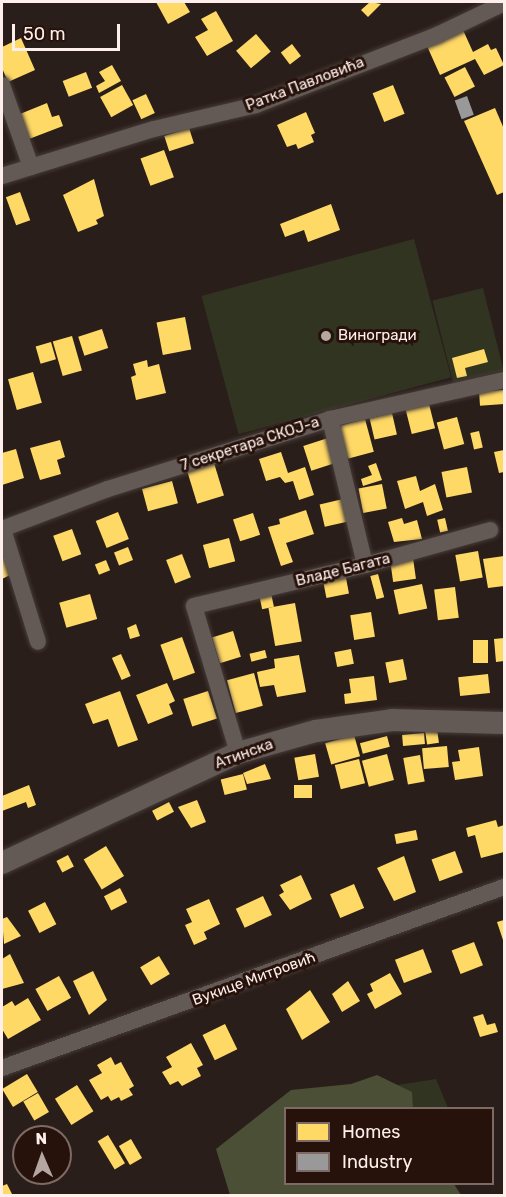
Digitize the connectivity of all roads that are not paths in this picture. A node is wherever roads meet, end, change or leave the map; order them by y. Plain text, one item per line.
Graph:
1 (504, 3) edge
2 (2, 85) edge
3 (31, 167) junction
4 (2, 176) edge
5 (504, 380) edge
6 (330, 419) junction
7 (2, 529) edge
8 (490, 530) dead end
9 (365, 565) junction
10 (38, 642) dead end
11 (504, 723) edge
12 (238, 753) junction
13 (2, 863) edge
14 (504, 887) edge
15 (2, 1068) edge

1 - 3 street, Ратка Павловића
2 - 3 street
3 - 4 street, Ратка Павловића
5 - 6 street, 7 секретара СКОЈ-а
6 - 7 street, 7 секретара СКОЈ-а
6 - 9 street
7 - 10 street
8 - 9 street, Владе Багата
9 - 12 street, Владе Багата
11 - 12 street, Атинска
12 - 13 street, Атинска
14 - 15 street, Вукице Митровић

